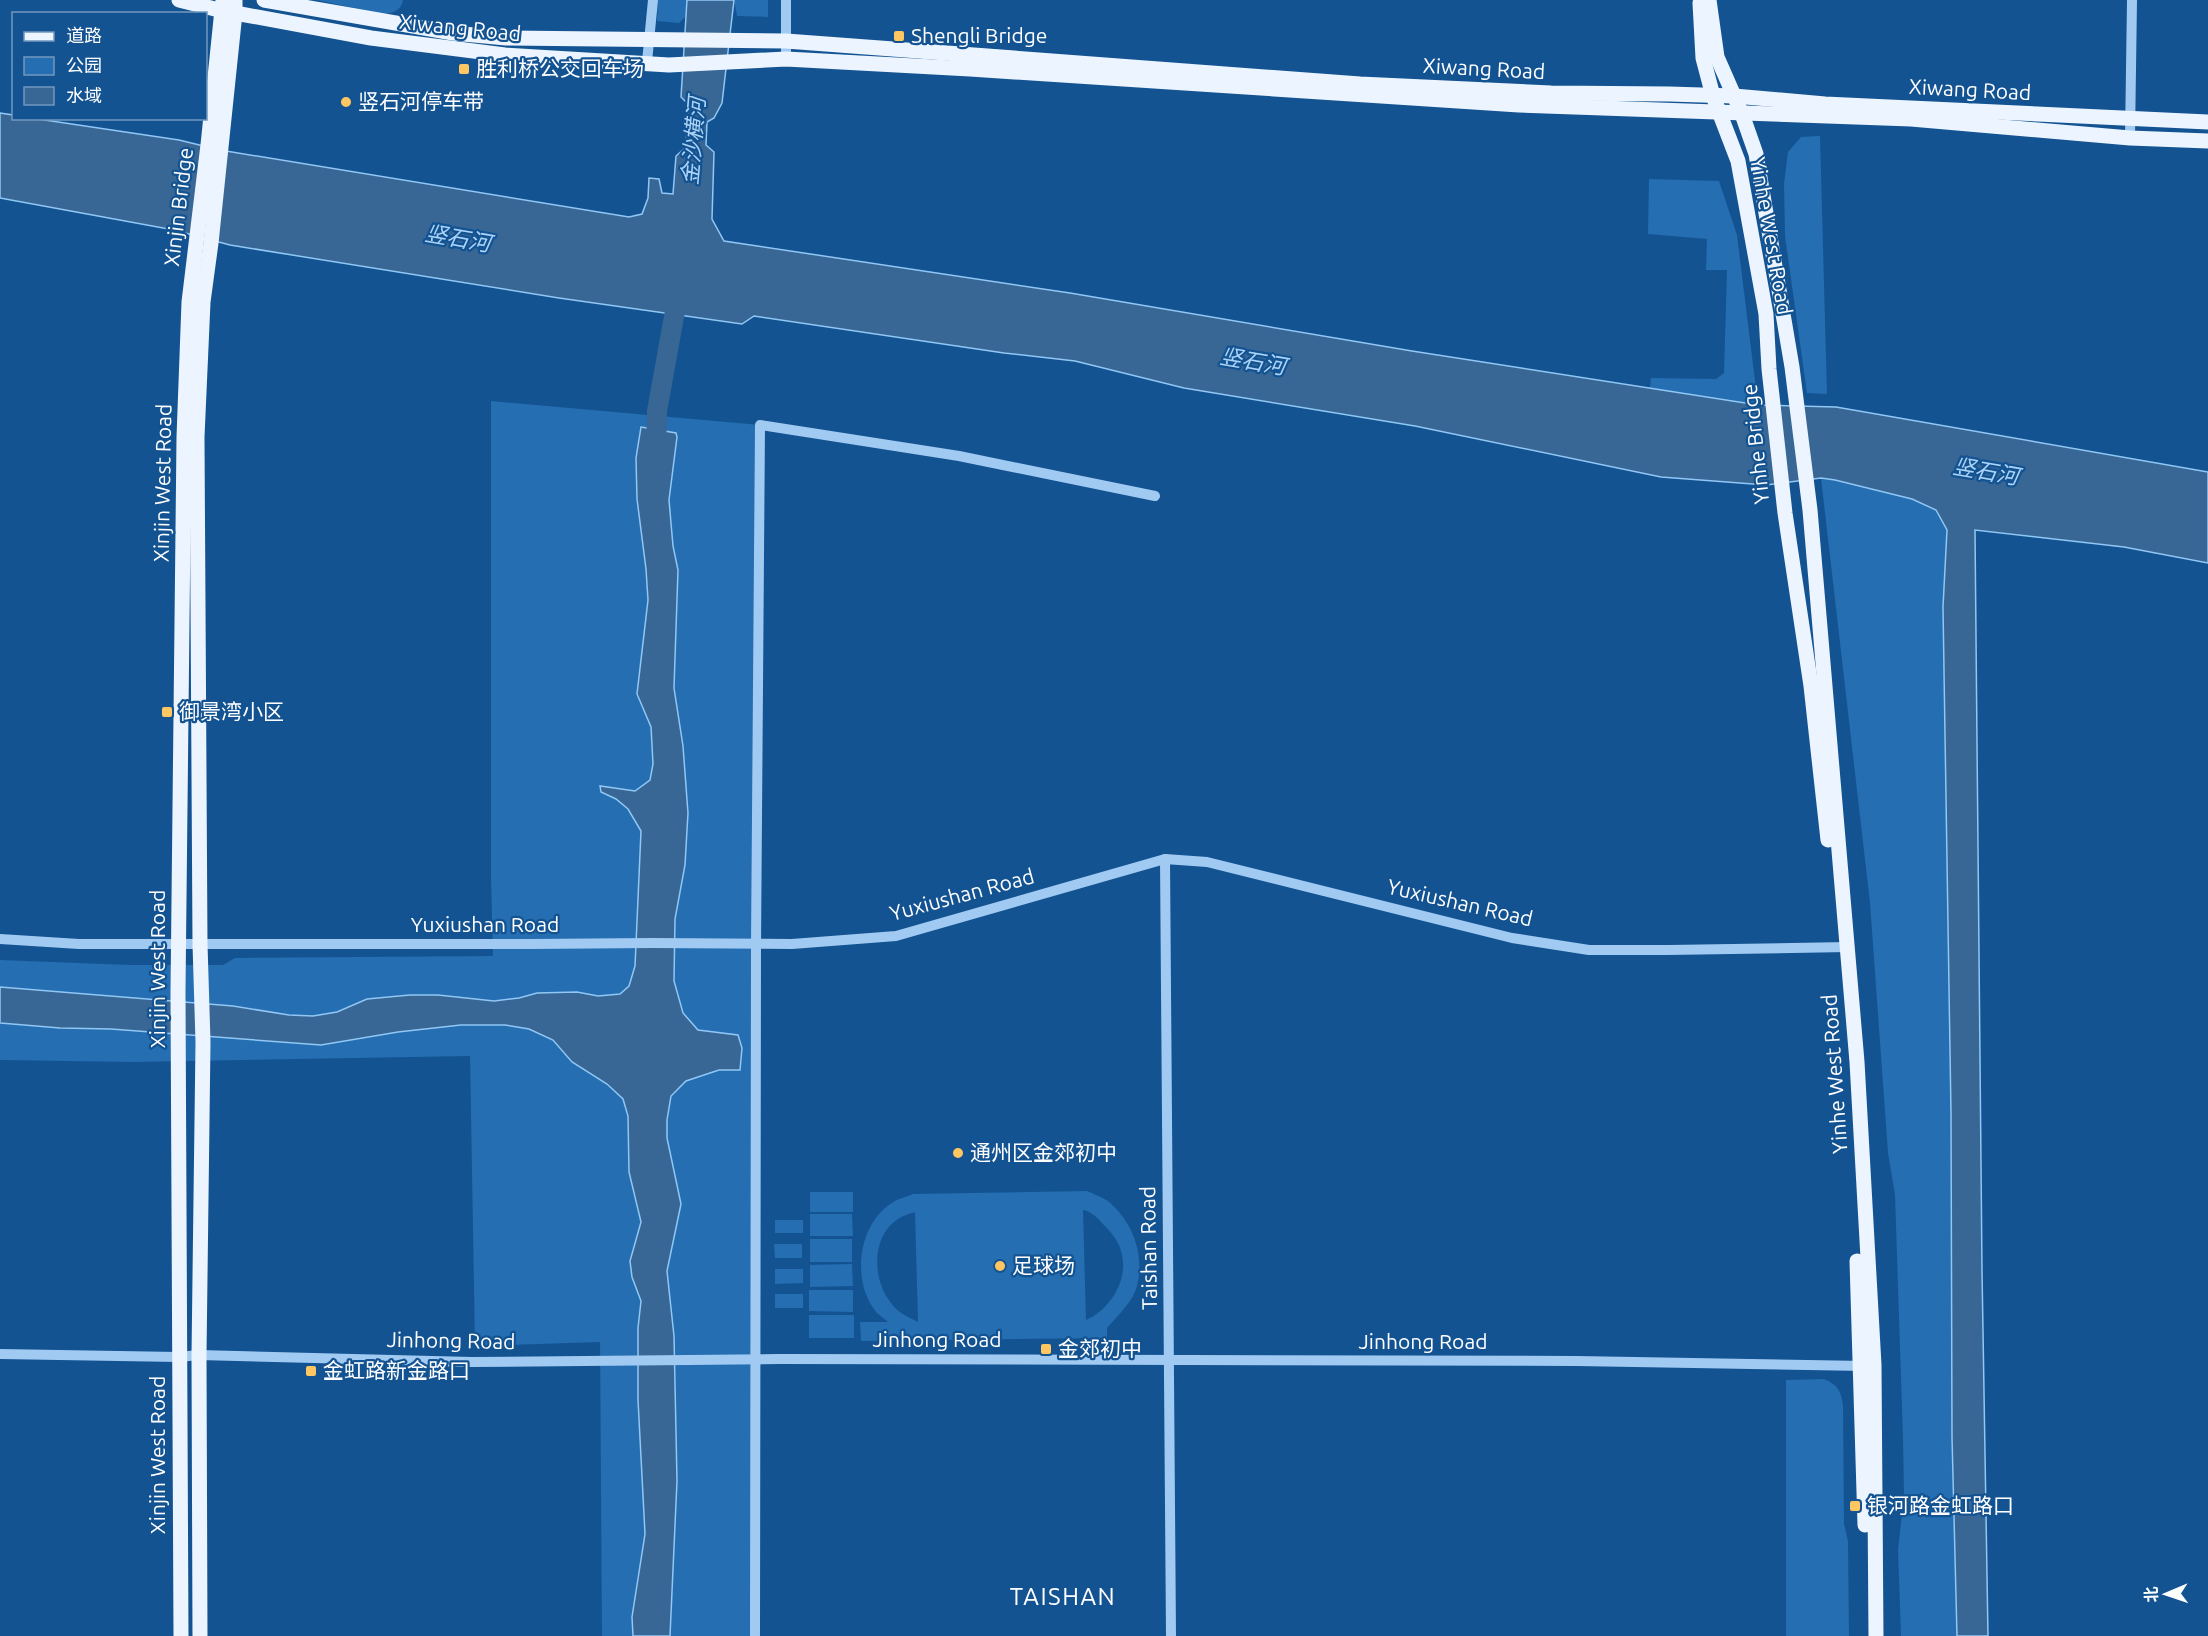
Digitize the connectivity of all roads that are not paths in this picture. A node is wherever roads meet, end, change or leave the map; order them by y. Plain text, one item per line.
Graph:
1 (178, 0) edge
2 (264, 0) edge
3 (653, 0) edge
4 (786, 0) edge
5 (1700, 0) edge
6 (1709, 0) edge
7 (2132, 0) edge
8 (229, 6) edge
9 (649, 40) junction
10 (786, 41) junction
11 (786, 59) junction
12 (647, 62) junction
13 (1713, 96) junction
14 (1734, 96) junction
15 (1720, 112) junction
16 (1742, 114) junction
17 (2131, 119) junction
18 (2208, 122) edge
19 (2130, 138) junction
20 (2208, 141) edge
21 (196, 302) junction
22 (1792, 368) joint
23 (1769, 369) joint
24 (1155, 496) dead end
25 (1810, 510) joint
26 (1785, 513) joint
27 (1165, 859) junction
28 (0, 939) edge
29 (178, 943) junction
30 (200, 944) junction
31 (756, 945) junction
32 (1843, 946) junction
33 (0, 1354) edge
34 (199, 1355) junction
35 (178, 1357) junction
36 (756, 1359) junction
37 (1169, 1360) junction
38 (1868, 1366) junction
39 (181, 1636) edge
40 (200, 1636) edge
41 (755, 1636) edge
42 (1171, 1636) edge
43 (1867, 1636) edge
44 (1876, 1636) edge

1 - 8 main road, Xiwang Road
2 - 9 main road, Xiwang Road
3 - 9 street
4 - 10 street
5 - 13 main road, Yinhe West Road
6 - 14 main road, Yinhe West Road
7 - 17 street
8 - 12 main road, Xiwang Road
8 - 21 main road, Xinjin Bridge
9 - 10 main road, Xiwang Road
9 - 12 street
10 - 11 street
10 - 13 main road, Xiwang Road
11 - 12 main road, Xiwang Road
11 - 15 main road, Xiwang Road
13 - 14 main road, Xiwang Road
13 - 15 main road, Yinhe West Road
14 - 16 main road, Yinhe West Road
14 - 17 main road, Xiwang Road
15 - 16 main road, Xiwang Road
15 - 23 main road, Yinhe West Road
16 - 19 main road, Xiwang Road
16 - 22 main road, Yinhe West Road
17 - 18 main road, Xiwang Road
17 - 19 street
19 - 20 main road, Xiwang Road
21 - 29 main road, Xinjin West Road
21 - 30 main road, Xinjin West Road
22 - 25 main road, Yinhe Bridge
23 - 26 main road, Yinhe Bridge
24 - 31 street
25 - 32 main road, Yinhe West Road
26 - 32 main road, Yinhe West Road
27 - 31 street, Yuxiushan Road
27 - 32 street, Yuxiushan Road
27 - 37 street, Taishan Road
28 - 29 street, Yuxiushan Road
29 - 30 street, Yuxiushan Road
29 - 35 main road, Xinjin West Road
30 - 31 street, Yuxiushan Road
30 - 34 main road, Xinjin West Road
31 - 36 street
32 - 38 main road, Yinhe West Road
33 - 35 street, Jinhong Road
34 - 35 street, Jinhong Road
34 - 36 street, Jinhong Road
34 - 40 main road, Xinjin West Road
35 - 39 main road, Xinjin West Road
36 - 37 street, Jinhong Road
36 - 41 street
37 - 38 street, Jinhong Road
37 - 42 street, Taishan Road
38 - 43 main road, Yinhe West Road
38 - 44 main road, Yinhe West Road

